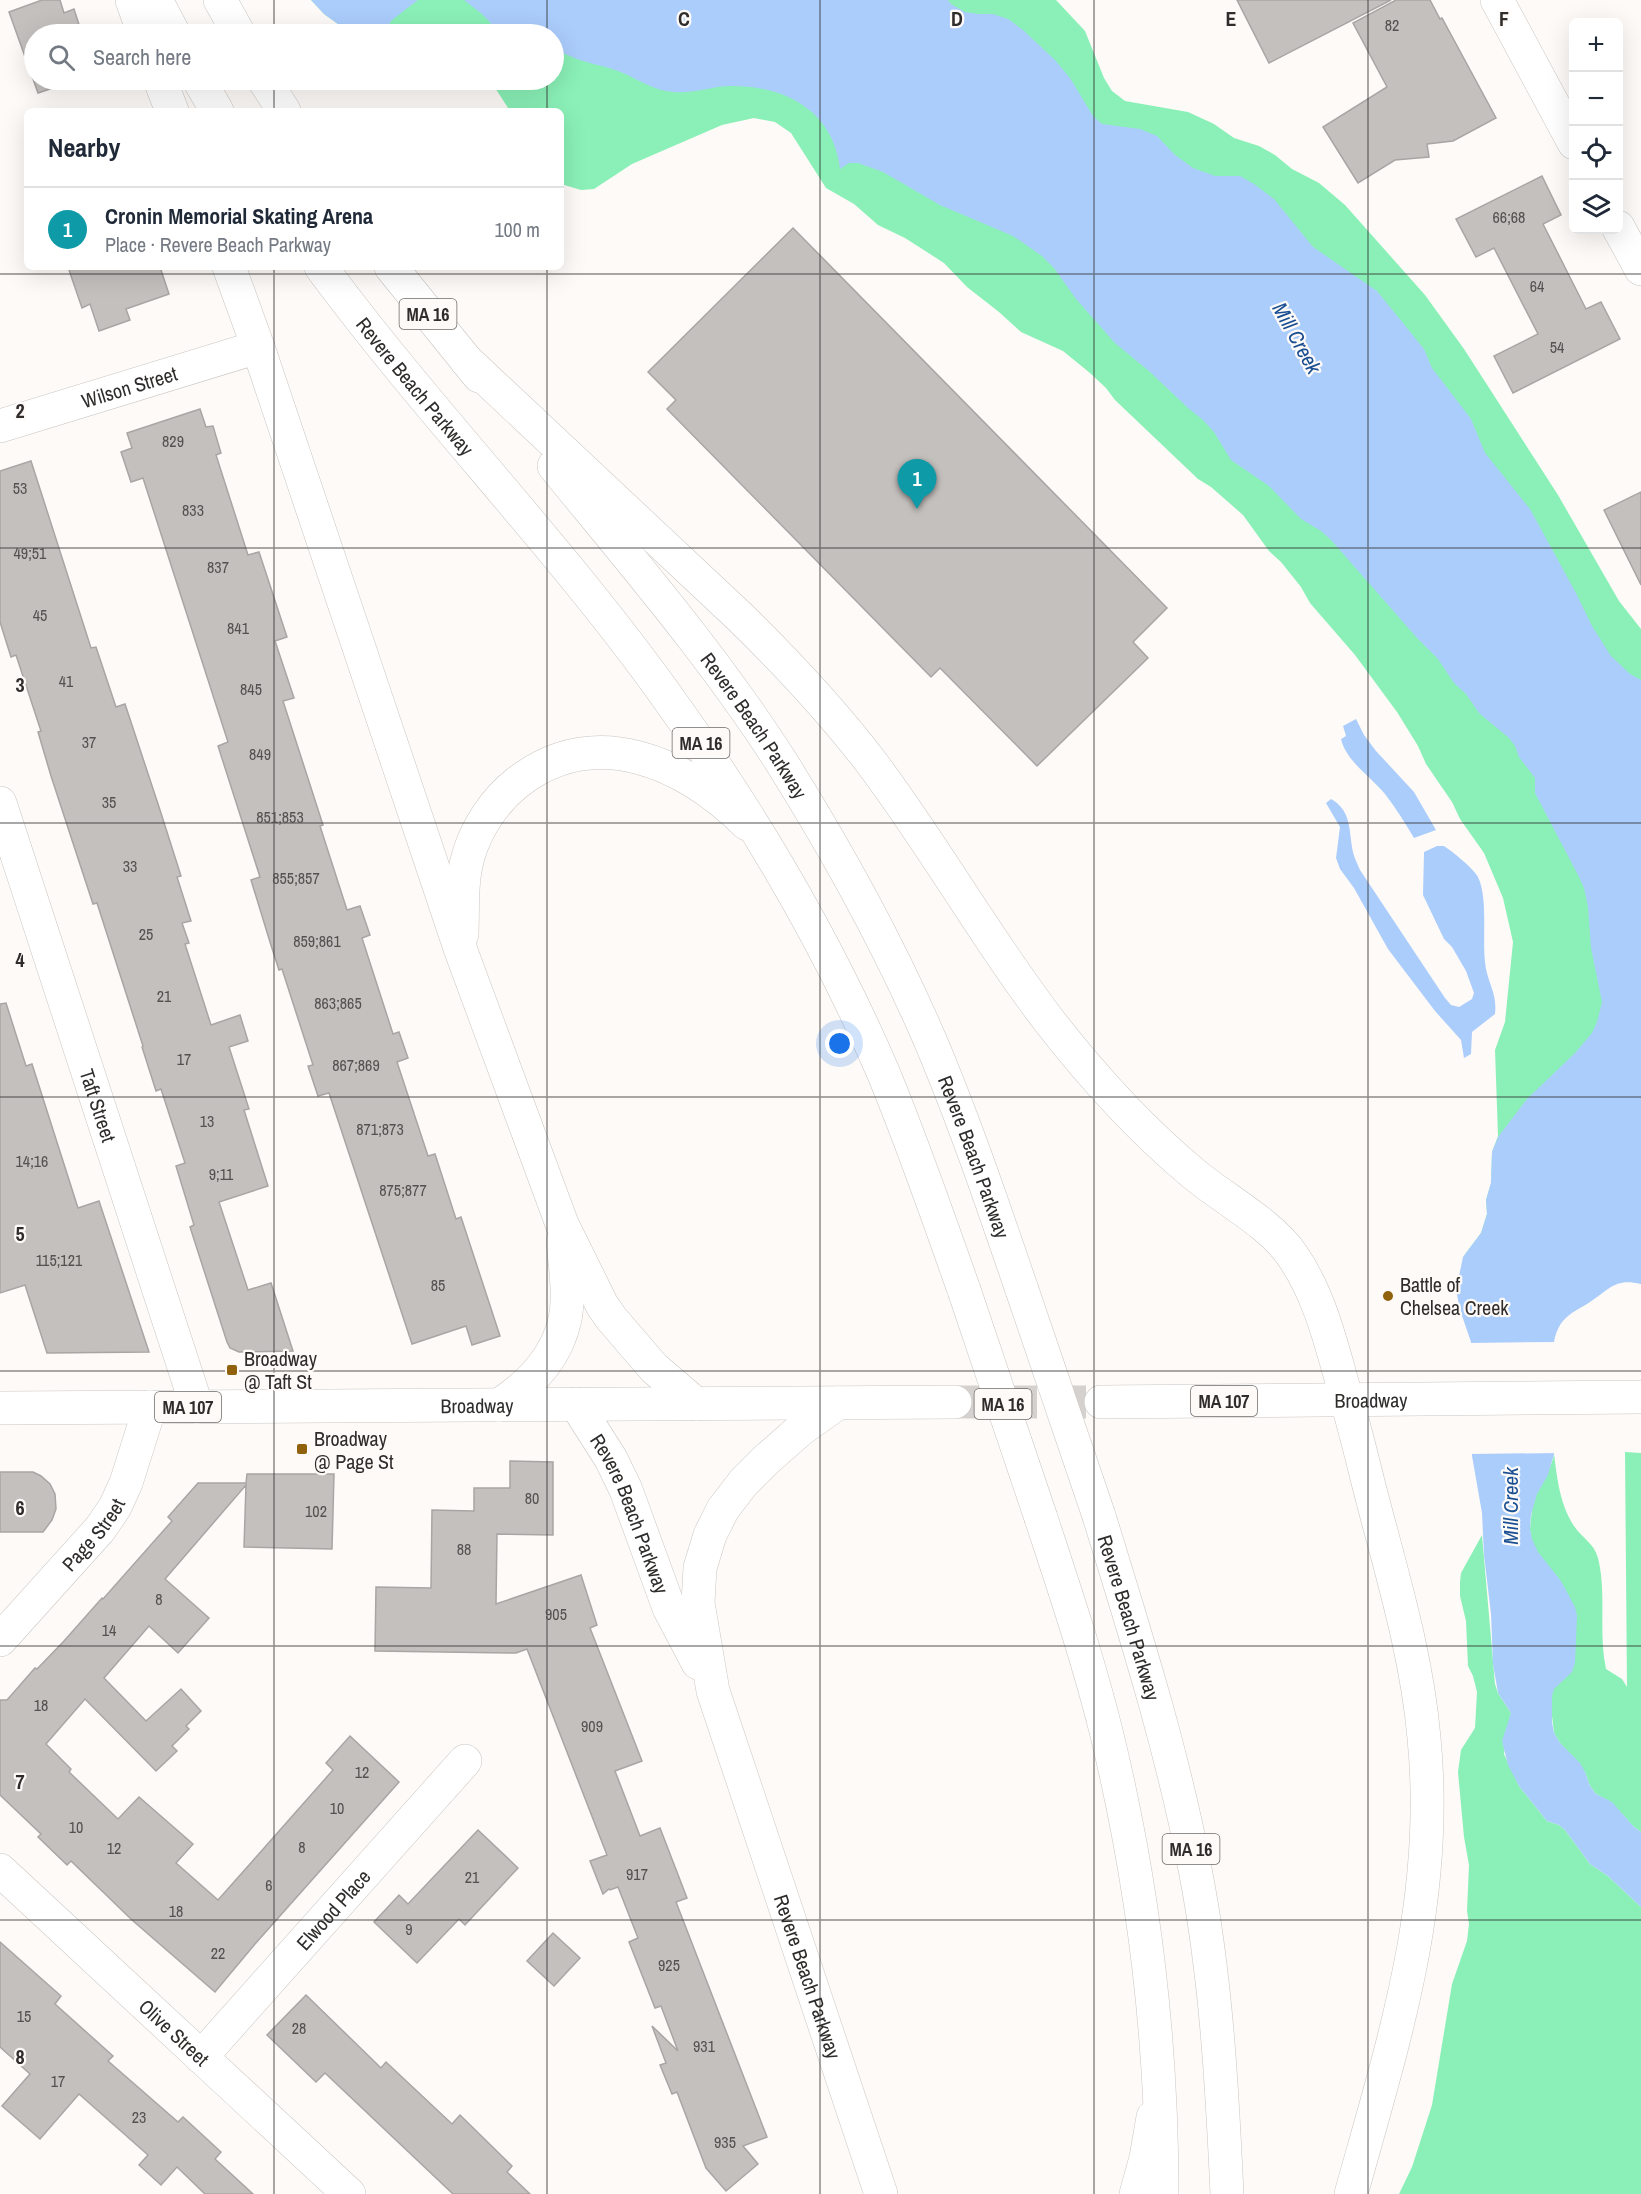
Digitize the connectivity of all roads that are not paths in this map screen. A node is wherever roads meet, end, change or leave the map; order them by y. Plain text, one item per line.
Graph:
1 (132, 0) edge
2 (156, 0) edge
3 (220, 0) edge
4 (1497, 0) edge
5 (140, 24) edge
6 (169, 24) edge
7 (233, 24) edge
8 (164, 90) edge
9 (205, 90) edge
10 (270, 90) edge
11 (171, 108) edge
12 (216, 108) edge
13 (282, 108) edge
14 (1569, 134) edge
15 (1622, 234) edge
16 (1641, 269) edge
17 (230, 270) edge
18 (323, 270) edge
19 (393, 270) edge
20 (258, 347) junction
21 (466, 360) junction
22 (0, 426) edge
23 (0, 803) edge
24 (768, 849) junction
25 (460, 951) junction
26 (562, 1224) junction
27 (1641, 1397) edge
28 (1347, 1400) junction
29 (955, 1402) tunnel mouth
30 (1101, 1402) tunnel mouth
31 (838, 1403) junction
32 (576, 1404) junction
33 (696, 1404) junction
34 (499, 1405) junction
35 (150, 1407) junction
36 (197, 1407) junction
37 (0, 1408) edge
38 (0, 1640) edge
39 (713, 1691) junction
40 (465, 1761) dead end
41 (0, 1870) edge
42 (201, 2057) junction
43 (1159, 2077) junction
44 (349, 2194) edge
45 (881, 2194) edge
46 (1136, 2194) edge
47 (1162, 2194) edge
48 (1227, 2194) edge
49 (1351, 2194) edge

1 - 5 main road
2 - 6 main road
3 - 7 main road
4 - 14 main road
8 - 11 main road
9 - 12 main road
10 - 13 main road
15 - 16 main road
17 - 20 main road, Revere Beach Parkway
18 - 24 main road, Revere Beach Parkway / MA 16
19 - 21 main road, Revere Beach Parkway / MA 16
20 - 22 main road, Wilson Street
20 - 25 main road, Revere Beach Parkway
21 - 28 main road
21 - 48 main road, Revere Beach Parkway / MA 16, bridge
23 - 36 main road, Taft Street
24 - 25 main road, Revere Beach Parkway
24 - 43 main road, Revere Beach Parkway / MA 16, bridge
25 - 26 main road, Revere Beach Parkway
26 - 33 main road, Revere Beach Parkway
26 - 34 main road, Revere Beach Parkway
27 - 28 main road, Broadway
28 - 30 main road, Broadway / MA 107
28 - 49 main road
29 - 31 main road, Broadway / MA 107
31 - 33 main road, Broadway / MA 107
31 - 39 main road, Revere Beach Parkway
32 - 33 main road, Broadway / MA 107
32 - 34 main road, Broadway / MA 107
32 - 39 main road, Revere Beach Parkway
34 - 36 main road, Broadway / MA 107
35 - 36 main road, Broadway / MA 107
35 - 37 main road, Broadway / MA 107
35 - 38 main road, Page Street
39 - 45 main road, Revere Beach Parkway
40 - 42 main road, Elwood Place
41 - 42 main road, Olive Street
42 - 44 main road, Olive Street
43 - 46 main road, Revere Beach Parkway
43 - 47 main road, Revere Beach Parkway / MA 16

